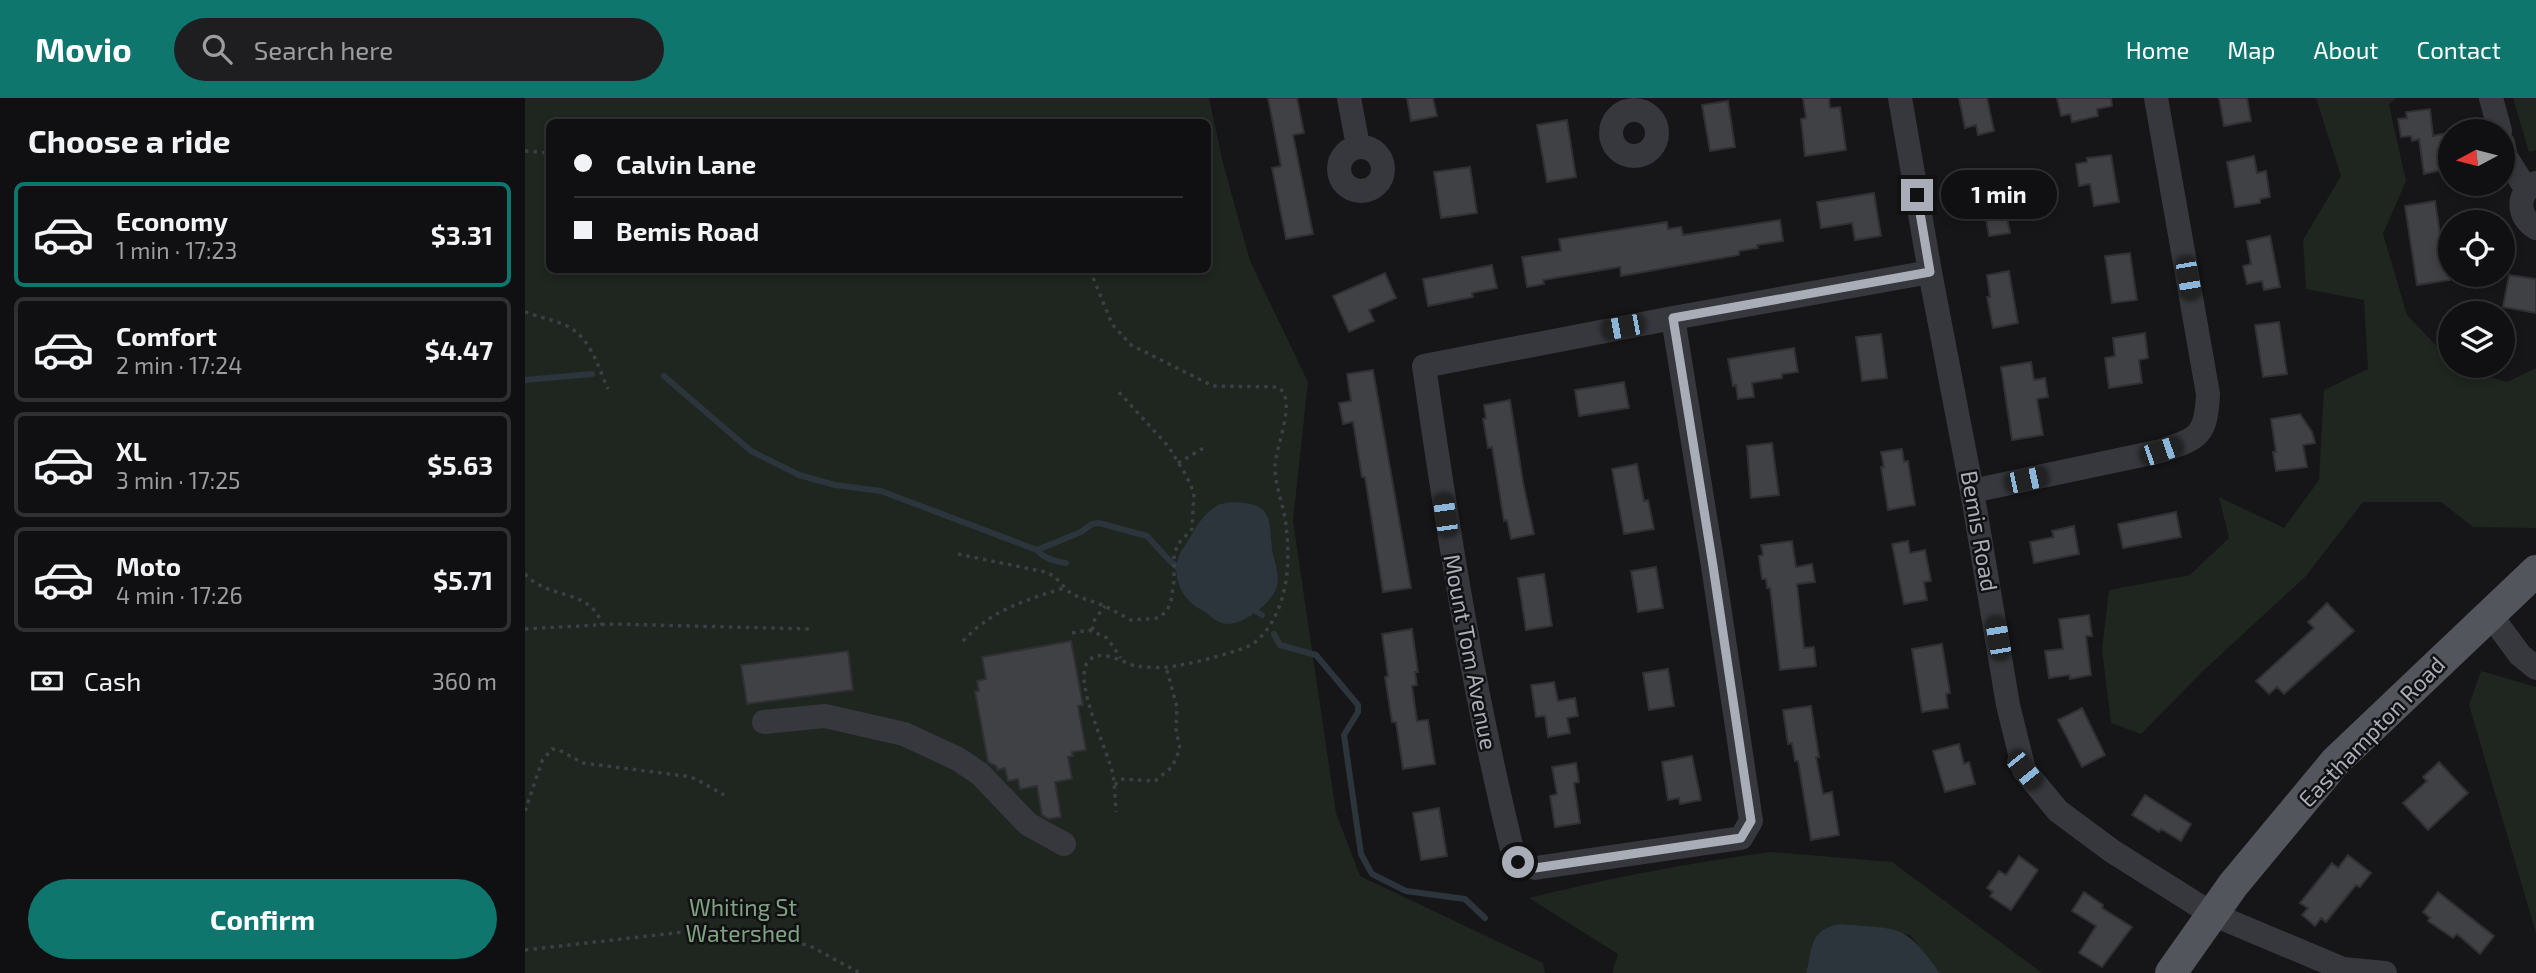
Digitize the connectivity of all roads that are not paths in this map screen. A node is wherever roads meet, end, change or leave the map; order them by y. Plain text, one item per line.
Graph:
1 (1349, 98) edge
2 (1900, 98) edge
3 (2156, 98) edge
4 (2491, 98) edge
5 (2497, 119) edge
6 (1358, 146) dead end
7 (2515, 167) edge
8 (2531, 186) edge
9 (2536, 228) edge
10 (1930, 272) junction
11 (1673, 318) junction
12 (1972, 491) junction
13 (2536, 570) edge
14 (2489, 613) junction
15 (2536, 668) edge
16 (764, 722) dead end
17 (1063, 844) dead end
18 (2212, 914) junction
19 (2171, 973) edge
20 (2385, 973) edge

1 - 6 street
2 - 10 street, Bemis Road
3 - 12 street
4 - 5 street
7 - 8 street
8 - 9 street
10 - 11 street, Mount Tom Avenue
10 - 12 street, Bemis Road
11 - 11 street, Mount Tom Avenue
12 - 18 street, Bemis Road
13 - 14 main road, Easthampton Road
14 - 15 street
14 - 18 main road, Easthampton Road
16 - 17 street
18 - 19 main road, Easthampton Road
18 - 20 street, Bemis Road

